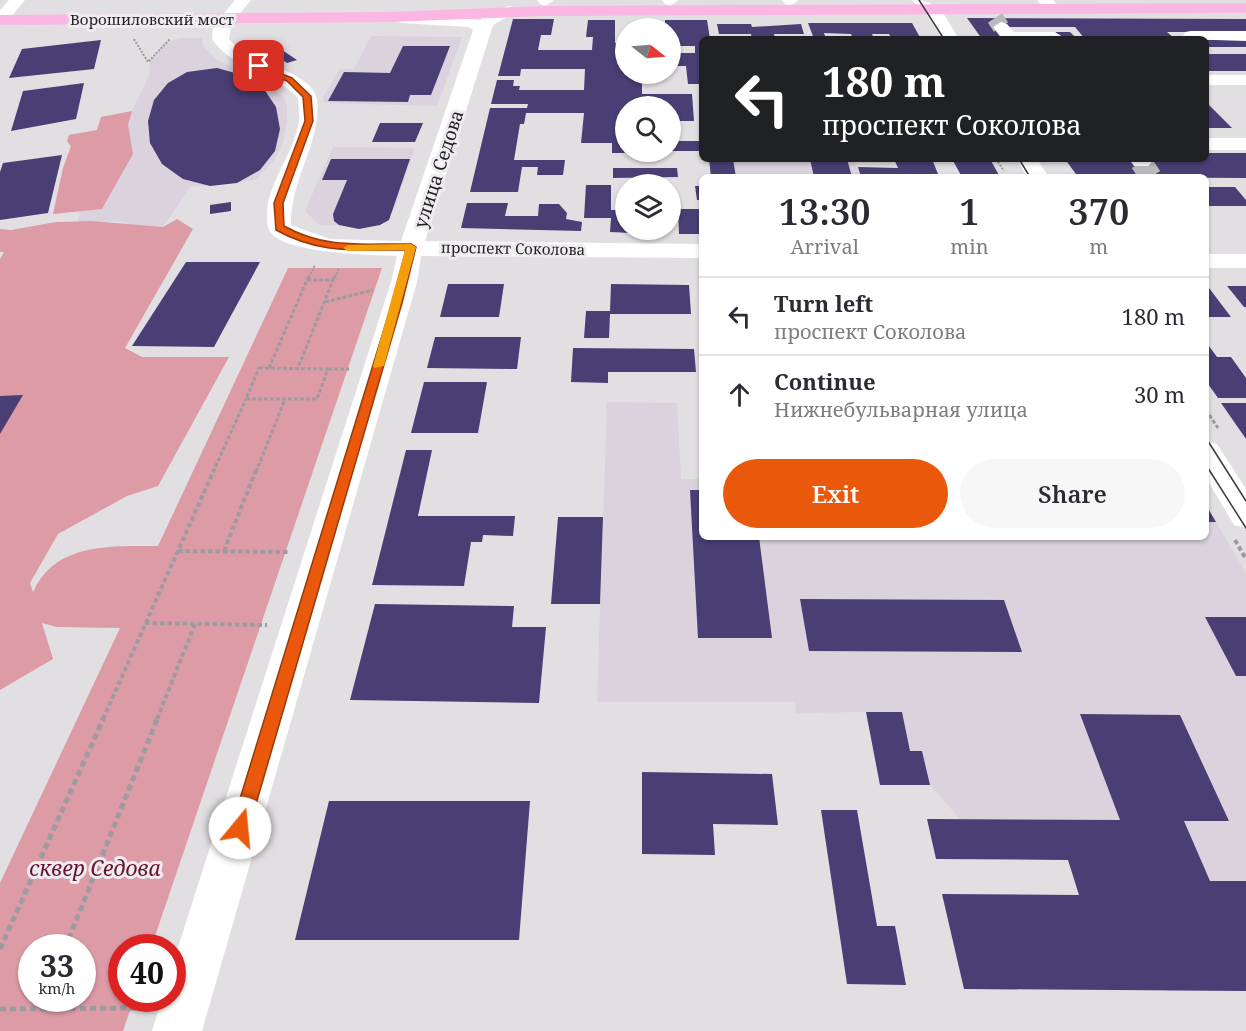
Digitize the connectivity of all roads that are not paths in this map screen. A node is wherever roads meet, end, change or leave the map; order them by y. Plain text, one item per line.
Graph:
1 (17, 0) edge
2 (243, 0) edge
3 (790, 0) edge
4 (545, 1) edge
5 (670, 1) edge
6 (926, 2) edge
7 (1049, 5) edge
8 (0, 7) edge
9 (1246, 8) edge
10 (510, 11) junction
11 (308, 12) junction
12 (390, 17) junction
13 (994, 18) junction
14 (0, 20) edge
15 (949, 36) edge
16 (1008, 36) tunnel mouth
17 (1191, 36) dead end
18 (1246, 36) edge
19 (480, 39) junction
20 (1209, 80) edge
21 (1246, 80) edge
22 (1209, 144) edge
23 (1246, 144) edge
24 (699, 251) edge
25 (1209, 257) edge
26 (1246, 261) edge
27 (407, 264) junction
28 (1209, 457) edge
29 (1246, 516) edge
30 (181, 1020) edge

1 - 14 street
2 - 27 street, проспект Соколова
3 - 5 main road
3 - 6 main road
4 - 5 main road
4 - 11 main road
6 - 10 main road
6 - 13 main road
6 - 15 street
7 - 9 main road
7 - 13 main road
8 - 11 main road, Ворошиловский мост
10 - 12 main road
10 - 19 street, улица Седова
11 - 12 main road
11 - 14 main road, Ворошиловский мост
12 - 19 street
13 - 16 street
17 - 18 street
19 - 27 street, улица Седова
20 - 21 street
22 - 23 street
24 - 27 street, проспект Соколова
25 - 26 street
27 - 30 street, улица Седова
28 - 29 street

